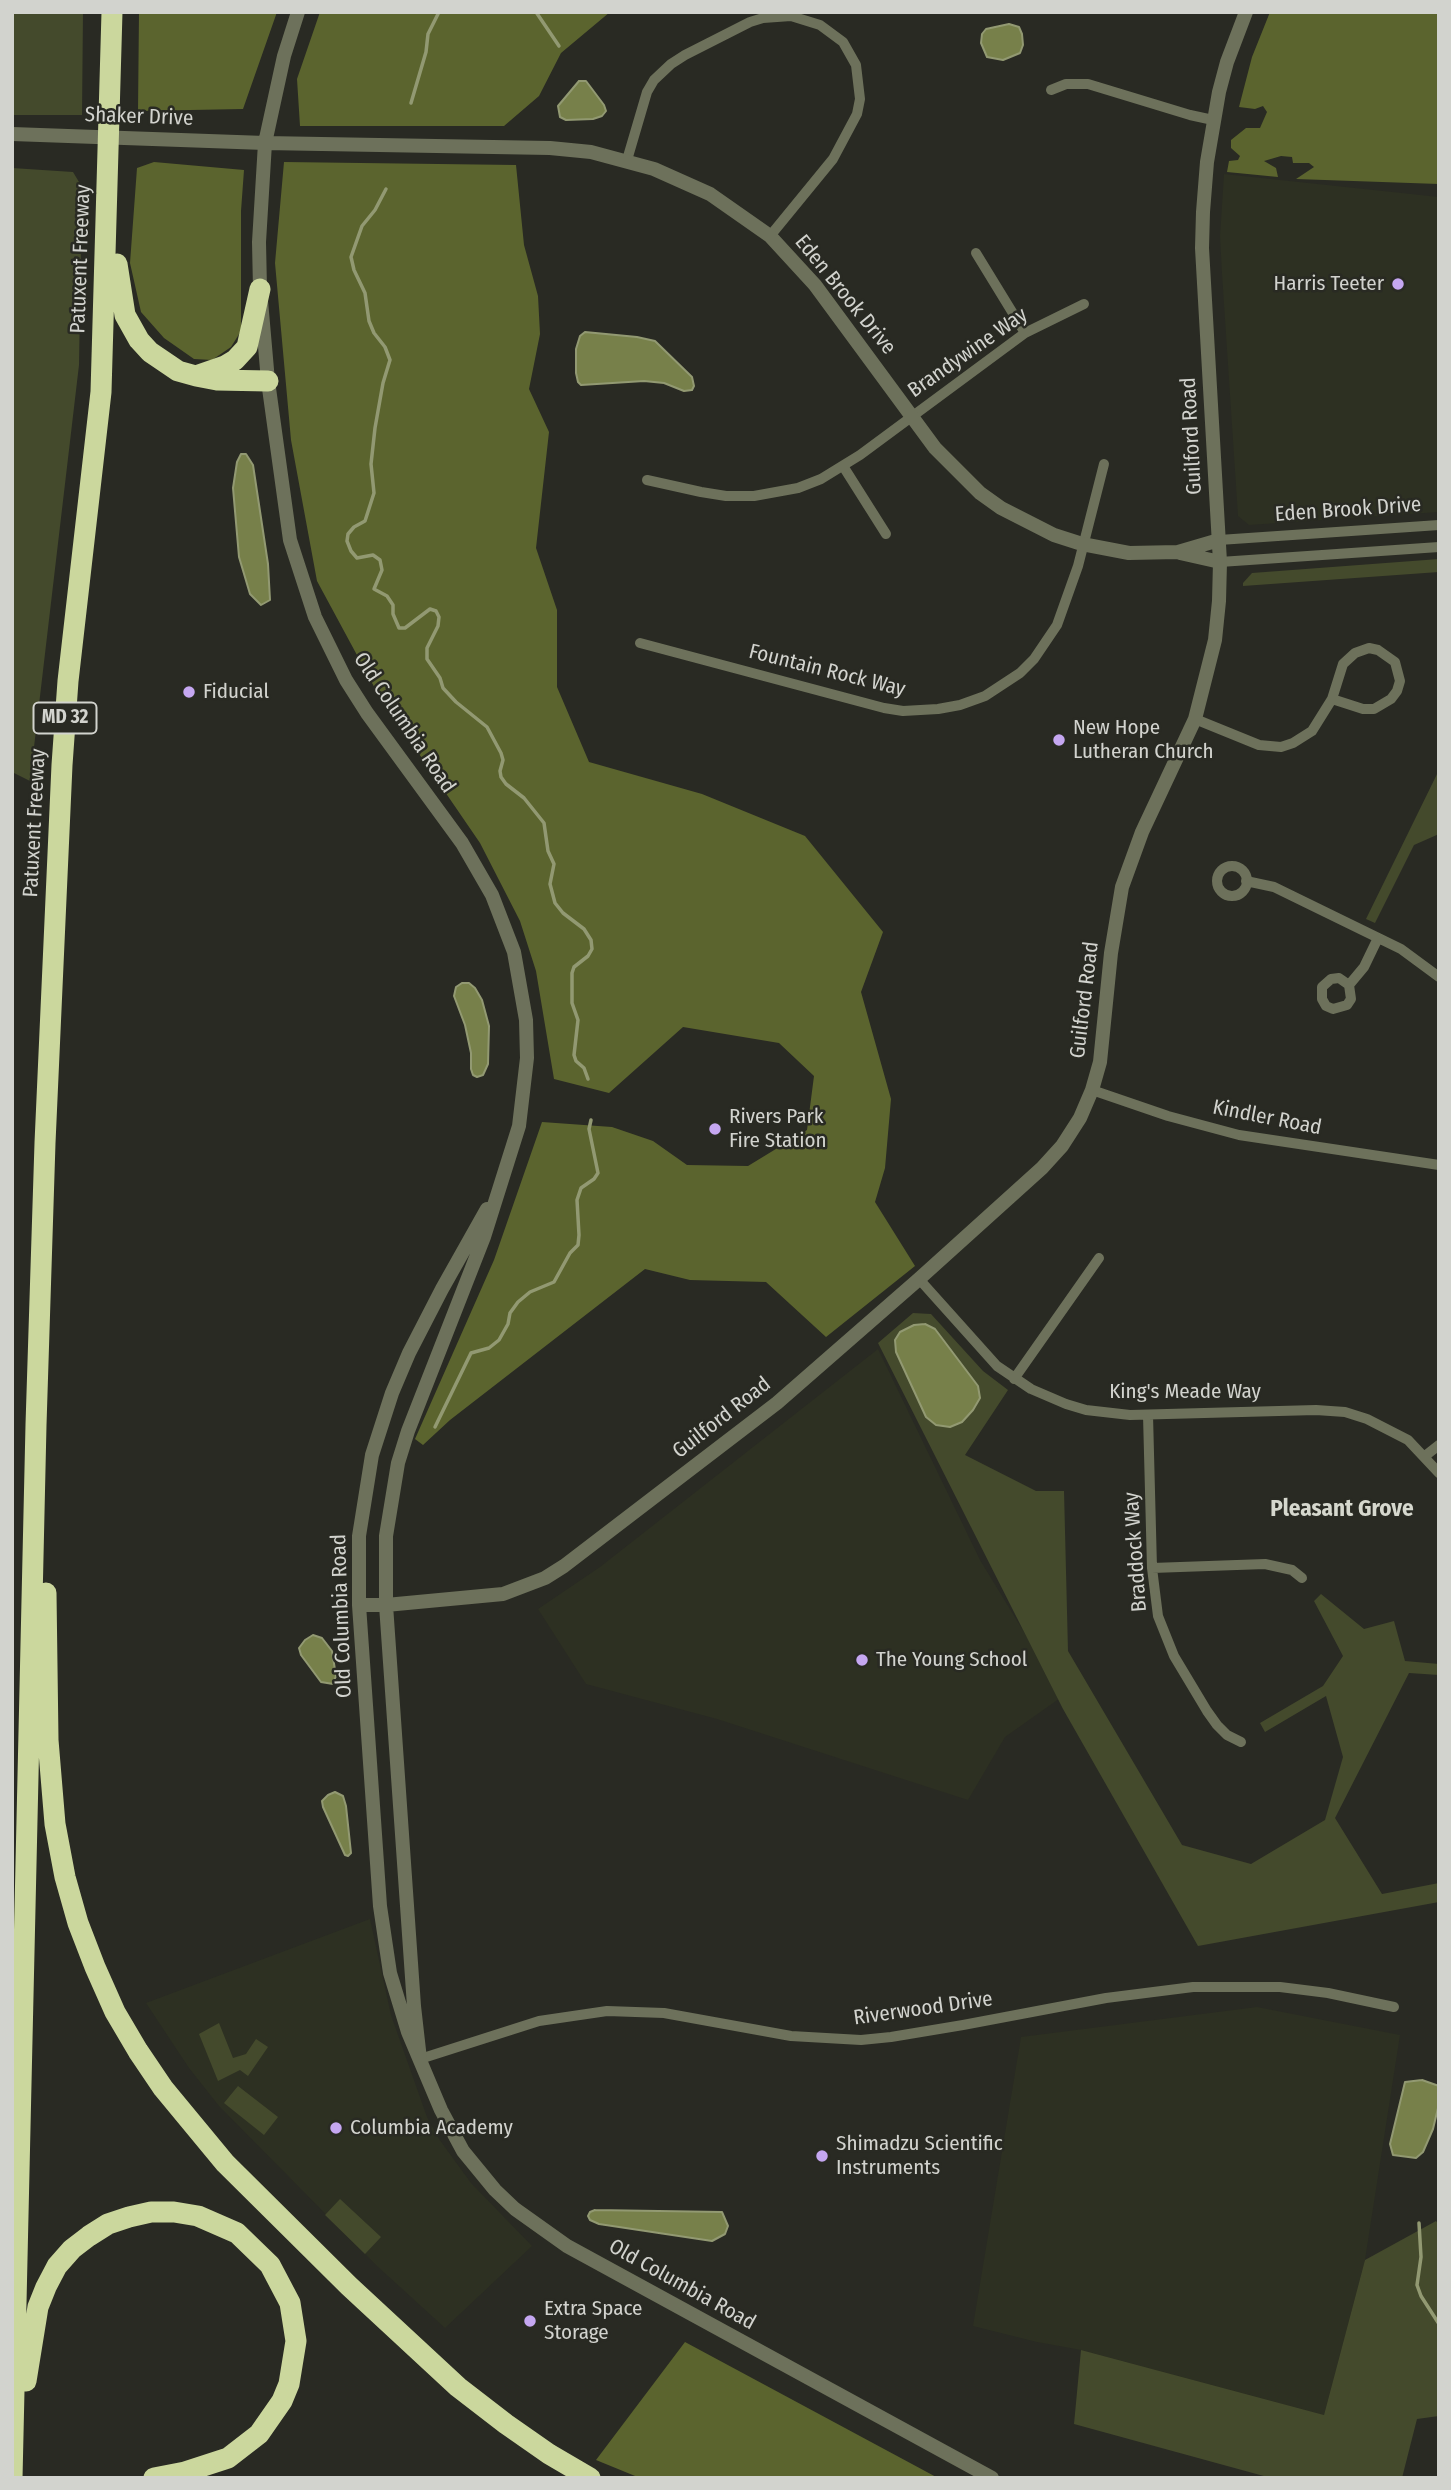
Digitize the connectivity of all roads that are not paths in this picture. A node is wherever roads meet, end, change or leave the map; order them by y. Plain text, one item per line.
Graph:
1 (112, 12) edge
2 (124, 12) edge
3 (298, 12) edge
4 (1246, 12) edge
5 (111, 72) junction
6 (1051, 90) dead end
7 (1213, 120) junction
8 (12, 134) edge
9 (265, 143) junction
10 (627, 160) junction
11 (108, 173) junction
12 (770, 236) junction
13 (976, 253) dead end
14 (260, 289) junction
15 (1084, 303) dead end
16 (1025, 333) junction
17 (196, 376) junction
18 (268, 381) junction
19 (912, 416) junction
20 (1104, 464) dead end
21 (843, 466) junction
22 (647, 480) dead end
23 (1439, 525) edge
24 (886, 534) dead end
25 (1219, 540) junction
26 (1083, 544) junction
27 (1439, 547) edge
28 (1178, 552) junction
29 (1220, 562) junction
30 (640, 643) dead end
31 (1332, 699) junction
32 (1195, 719) junction
33 (1246, 881) dead end
34 (1378, 938) junction
35 (1439, 977) edge
36 (1349, 985) dead end
37 (1092, 1090) junction
38 (1439, 1165) edge
39 (496, 1196) junction
40 (1099, 1258) dead end
41 (40, 1265) junction
42 (919, 1279) junction
43 (1014, 1379) junction
44 (1148, 1415) junction
45 (1439, 1445) edge
46 (1425, 1456) junction
47 (1439, 1473) edge
48 (1152, 1568) junction
49 (1302, 1578) dead end
50 (359, 1605) junction
51 (386, 1605) junction
52 (1241, 1742) dead end
53 (1394, 2007) dead end
54 (420, 2059) junction
55 (22, 2108) junction
56 (24, 2394) junction
57 (18, 2449) edge
58 (12, 2478) edge
59 (22, 2478) edge
60 (154, 2478) edge
61 (590, 2478) edge
62 (992, 2478) edge

1 - 5 highway, Patuxent Freeway / MD 32
2 - 5 highway
3 - 9 street, Old Columbia Road
4 - 7 street, Guilford Road
5 - 11 highway, Patuxent Freeway / MD 32
6 - 7 street
7 - 25 street, Guilford Road
8 - 9 street, Shaker Drive
9 - 10 street, Eden Brook Drive
9 - 14 street, Old Columbia Road
10 - 12 street, Eden Brook Drive
10 - 12 street
11 - 17 highway
11 - 41 highway, Patuxent Freeway / MD 32
12 - 19 street, Eden Brook Drive
13 - 16 street
14 - 17 highway
14 - 18 street, Old Columbia Road
15 - 16 street, Brandywine Way
16 - 19 street, Brandywine Way
17 - 18 highway
18 - 39 street, Old Columbia Road
19 - 21 street, Brandywine Way
19 - 26 street, Eden Brook Drive
20 - 26 street, Fountain Rock Way
21 - 22 street, Brandywine Way
21 - 24 street
23 - 25 street, Eden Brook Drive
25 - 28 street, Eden Brook Drive
25 - 29 street, Guilford Road
26 - 28 street, Eden Brook Drive
26 - 30 street, Fountain Rock Way
27 - 29 street, Eden Brook Drive
28 - 29 street, Eden Brook Drive
29 - 32 street, Guilford Road
31 - 31 street
31 - 32 street
32 - 37 street, Guilford Road
33 - 34 street
34 - 35 street
34 - 36 street
37 - 38 street, Kindler Road
37 - 42 street, Guilford Road
39 - 50 street, Old Columbia Road
39 - 51 street, Old Columbia Road
40 - 43 street
41 - 55 highway, Patuxent Freeway / MD 32
41 - 61 highway
42 - 43 street, King's Meade Way
42 - 51 street, Guilford Road
43 - 44 street, King's Meade Way
44 - 46 street, King's Meade Way
44 - 48 street, Braddock Way
45 - 46 street
46 - 47 street, King's Meade Way
48 - 49 street
48 - 52 street, Braddock Way
50 - 51 street, Guilford Road
50 - 54 street, Old Columbia Road
51 - 54 street, Old Columbia Road
53 - 54 street, Riverwood Drive
54 - 62 street, Old Columbia Road
55 - 56 highway
55 - 57 highway, Patuxent Freeway / MD 32
56 - 57 highway
56 - 60 highway
57 - 58 highway, Patuxent Freeway / MD 32
57 - 59 highway

